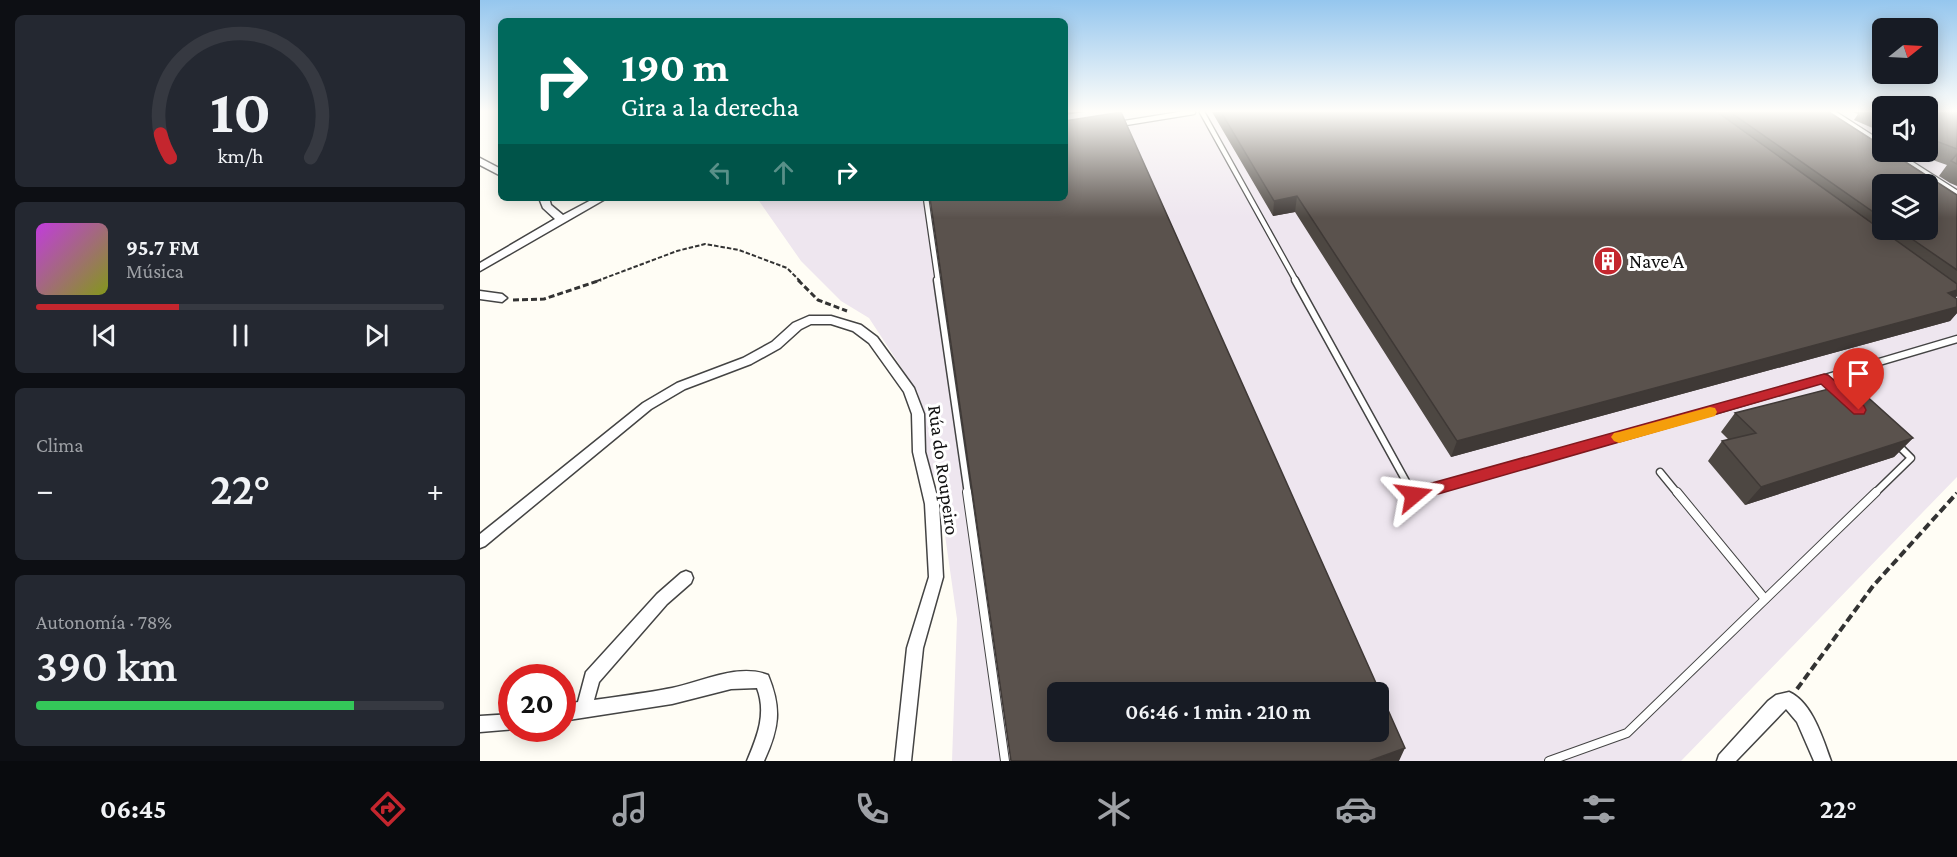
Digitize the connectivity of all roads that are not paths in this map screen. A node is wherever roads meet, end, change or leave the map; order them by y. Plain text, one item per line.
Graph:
1 (1222, 148) edge
2 (480, 161) edge
3 (1909, 162) edge
4 (498, 171) edge
5 (1957, 192) edge
6 (545, 201) edge
7 (596, 201) edge
8 (926, 201) edge
9 (562, 219) junction
10 (480, 268) edge
11 (480, 295) edge
12 (502, 298) road end
13 (1957, 339) edge
14 (1824, 379) junction
15 (1850, 402) edge
16 (1894, 442) edge
17 (1660, 472) dead end
18 (480, 542) edge
19 (686, 578) dead end
20 (1766, 599) junction
21 (584, 709) junction
22 (576, 710) edge
23 (498, 723) edge
24 (480, 724) edge
25 (755, 761) edge
26 (903, 761) edge
27 (1005, 761) edge
28 (1549, 761) edge
29 (1725, 761) edge
30 (1823, 761) edge

1 - 14 lane
2 - 4 street
3 - 5 lane
6 - 9 street
7 - 9 street
8 - 27 lane
9 - 10 street
11 - 12 street
13 - 14 lane
14 - 15 lane
16 - 20 lane
17 - 20 lane
18 - 26 street, Rúa do Roupeiro
19 - 21 street
20 - 28 lane
21 - 22 street
21 - 25 street
23 - 24 street
29 - 30 street

